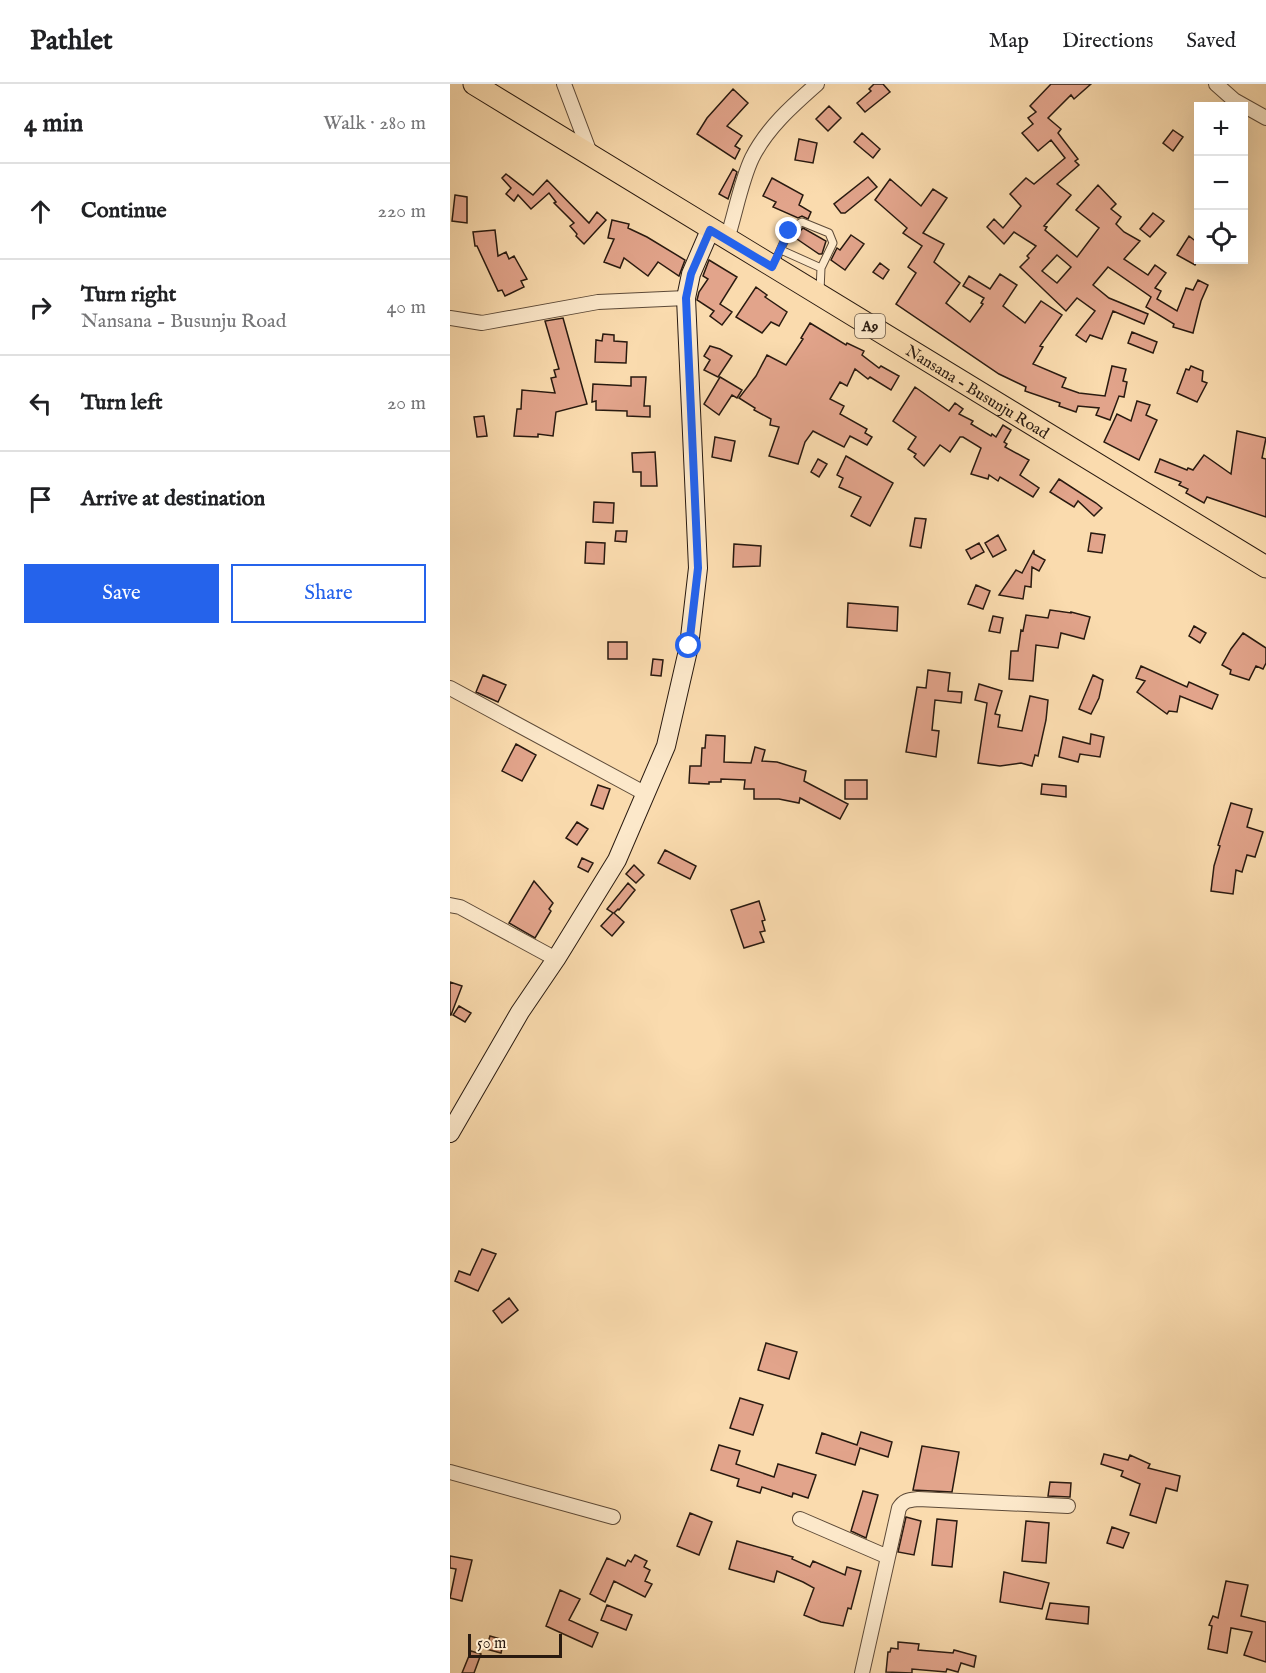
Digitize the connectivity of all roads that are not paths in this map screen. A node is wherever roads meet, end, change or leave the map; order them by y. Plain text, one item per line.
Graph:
1 (474, 84) edge
2 (564, 84) edge
3 (817, 84) edge
4 (1216, 84) edge
5 (1266, 118) edge
6 (590, 153) junction
7 (719, 235) junction
8 (777, 258) junction
9 (821, 268) junction
10 (822, 297) junction
11 (686, 298) junction
12 (450, 318) edge
13 (1266, 567) edge
14 (450, 688) edge
15 (646, 794) junction
16 (450, 905) edge
17 (556, 959) junction
18 (450, 1133) edge
19 (450, 1472) edge
20 (1068, 1506) dead end
21 (613, 1517) dead end
22 (800, 1519) dead end
23 (888, 1557) junction
24 (862, 1673) edge

1 - 6 main road, Nansana - Busunju Road / A9
2 - 6 street
3 - 7 street
4 - 5 street
6 - 7 main road, Nansana - Busunju Road / A9
7 - 8 main road, Nansana - Busunju Road / A9
7 - 11 street
8 - 9 lane
8 - 9 lane
8 - 10 main road, Nansana - Busunju Road / A9
9 - 10 lane
10 - 13 main road, Nansana - Busunju Road / A9
11 - 12 street
11 - 15 street
14 - 15 street
15 - 17 street
16 - 17 street
17 - 18 street
19 - 21 street
20 - 23 street
22 - 23 street
23 - 24 street

